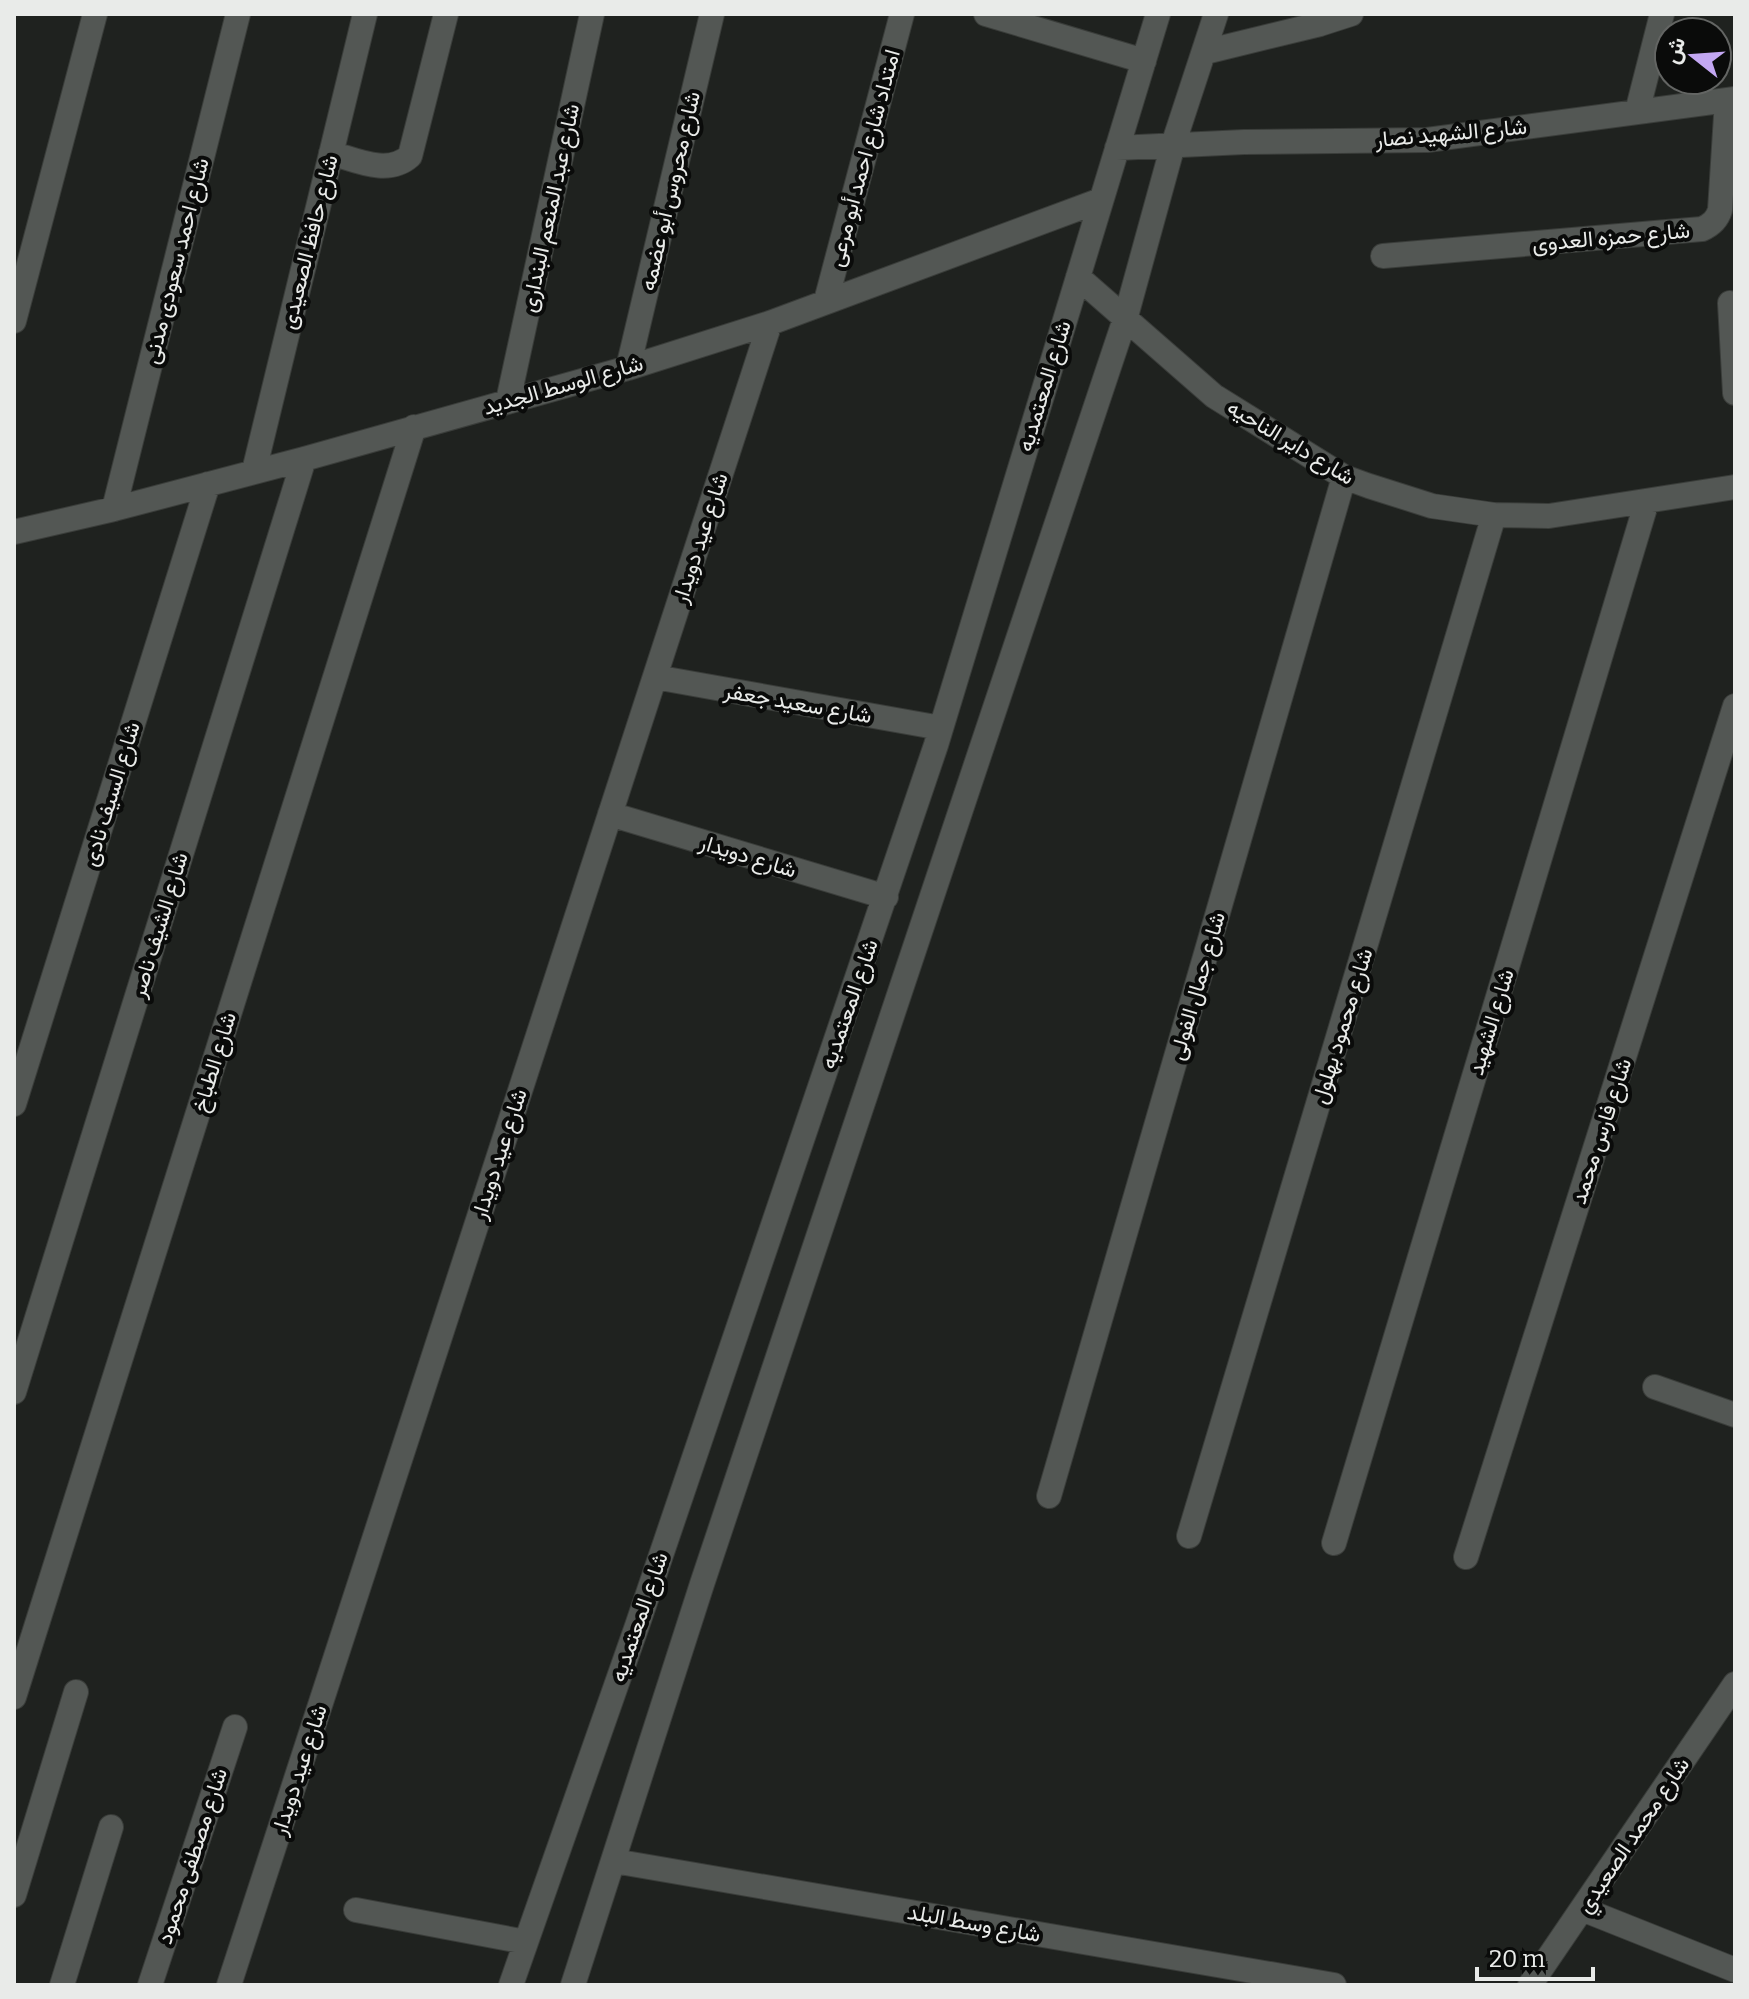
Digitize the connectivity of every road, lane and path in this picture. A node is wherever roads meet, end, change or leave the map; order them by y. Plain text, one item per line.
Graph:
1 (95, 14) edge
2 (238, 14) edge
3 (365, 14) edge
4 (446, 14) edge
5 (592, 14) edge
6 (712, 14) edge
7 (902, 14) edge
8 (986, 14) edge
9 (1158, 14) edge
10 (1216, 14) edge
11 (1351, 14) edge
12 (1662, 14) edge
13 (1205, 52) junction
14 (1144, 61) junction
15 (1731, 99) edge
16 (1637, 112) junction
17 (1173, 145) junction
18 (1117, 148) junction
19 (331, 153) junction
20 (1101, 200) junction
21 (1383, 256) dead end
22 (1078, 277) junction
23 (826, 301) junction
24 (1730, 303) dead end
25 (1126, 316) junction
26 (14, 321) edge
27 (770, 323) junction
28 (628, 368) junction
29 (1735, 393) edge
30 (508, 401) junction
31 (414, 427) junction
32 (304, 459) junction
33 (254, 471) junction
34 (1344, 477) junction
35 (208, 484) junction
36 (1735, 487) edge
37 (1647, 501) junction
38 (114, 509) junction
39 (1494, 515) junction
40 (14, 532) edge
41 (655, 677) junction
42 (1735, 706) edge
43 (938, 737) junction
44 (977, 760) junction
45 (610, 814) junction
46 (886, 897) junction
47 (14, 1104) edge
48 (1655, 1387) dead end
49 (14, 1392) edge
50 (1735, 1415) edge
51 (1049, 1496) dead end
52 (1189, 1536) dead end
53 (1334, 1543) dead end
54 (1466, 1557) dead end
55 (1735, 1684) edge
56 (76, 1692) dead end
57 (14, 1697) edge
58 (235, 1727) dead end
59 (111, 1827) dead end
60 (614, 1861) junction
61 (14, 1895) edge
62 (1582, 1909) junction
63 (356, 1910) dead end
64 (526, 1942) junction
65 (1735, 1970) edge
66 (62, 1985) edge
67 (150, 1985) edge
68 (229, 1985) edge
69 (511, 1985) edge
70 (573, 1985) edge
71 (1334, 1985) edge
72 (1530, 1985) edge

1 - 26 street
2 - 38 street, شارع احمد سعودى مدنى
3 - 19 street, شارع حافظ الصعيدى
4 - 19 street
5 - 30 street, شارع عبد المنعم البندارى
6 - 28 street, شارع محروس أبو عضمه
7 - 23 street, امتداد شارع احمد أبو مرعى
8 - 14 street
9 - 14 street, شارع المعتمديه
10 - 13 street, شارع المعتمديه
11 - 13 street
12 - 16 street
13 - 17 street, شارع المعتمديه
14 - 18 street, شارع المعتمديه
15 - 16 street, شارع الشهيد نصار
15 - 21 street, شارع حمزه العدوى
16 - 17 street, شارع الشهيد نصار
17 - 18 street, شارع الشهيد نصار
17 - 25 street, شارع المعتمديه
18 - 20 street, شارع المعتمديه
19 - 33 street, شارع حافظ الصعيدى
20 - 22 street, شارع المعتمديه
20 - 23 street, شارع الوسط الجديد
22 - 25 street, شارع داير الناحيه
22 - 43 street, شارع المعتمديه
23 - 27 street, شارع الوسط الجديد
24 - 29 street
25 - 34 street, شارع داير الناحيه
25 - 44 street, شارع المعتمديه
27 - 28 street, شارع الوسط الجديد
27 - 41 street, شارع عيد دويدار
28 - 30 street, شارع الوسط الجديد
30 - 31 street, شارع الوسط الجديد
31 - 32 street, شارع الوسط الجديد
31 - 57 street, شارع الطباخ
32 - 33 street, شارع الوسط الجديد
32 - 49 street, شارع الشيف ناصر
33 - 35 street, شارع الوسط الجديد
34 - 39 street, شارع داير الناحيه
34 - 51 street, شارع جمال الفولى
35 - 38 street, شارع الوسط الجديد
35 - 47 street, شارع السيف نادى
36 - 37 street, شارع داير الناحيه
37 - 39 street, شارع داير الناحيه
37 - 53 street, شارع الشهيد
38 - 40 street, شارع الوسط الجديد
39 - 52 street, شارع محمود بهلول
41 - 43 street, شارع سعيد جعفر
41 - 45 street, شارع عيد دويدار
42 - 54 street, شارع فارس محمد
43 - 44 street, شارع سعيد جعفر
43 - 46 street, شارع المعتمديه
44 - 60 street, شارع المعتمديه
45 - 46 street, شارع دويدار
45 - 68 street, شارع عيد دويدار
46 - 64 street, شارع المعتمديه
48 - 50 street
55 - 62 street, شارع محمد الصعيدي
56 - 61 street
58 - 67 street, شارع مصطفى محمود
59 - 66 street
60 - 70 street, شارع المعتمديه
60 - 71 street, شارع وسط البلد
62 - 65 street
62 - 72 street, شارع محمد الصعيدي
63 - 64 street
64 - 69 street, شارع المعتمديه

